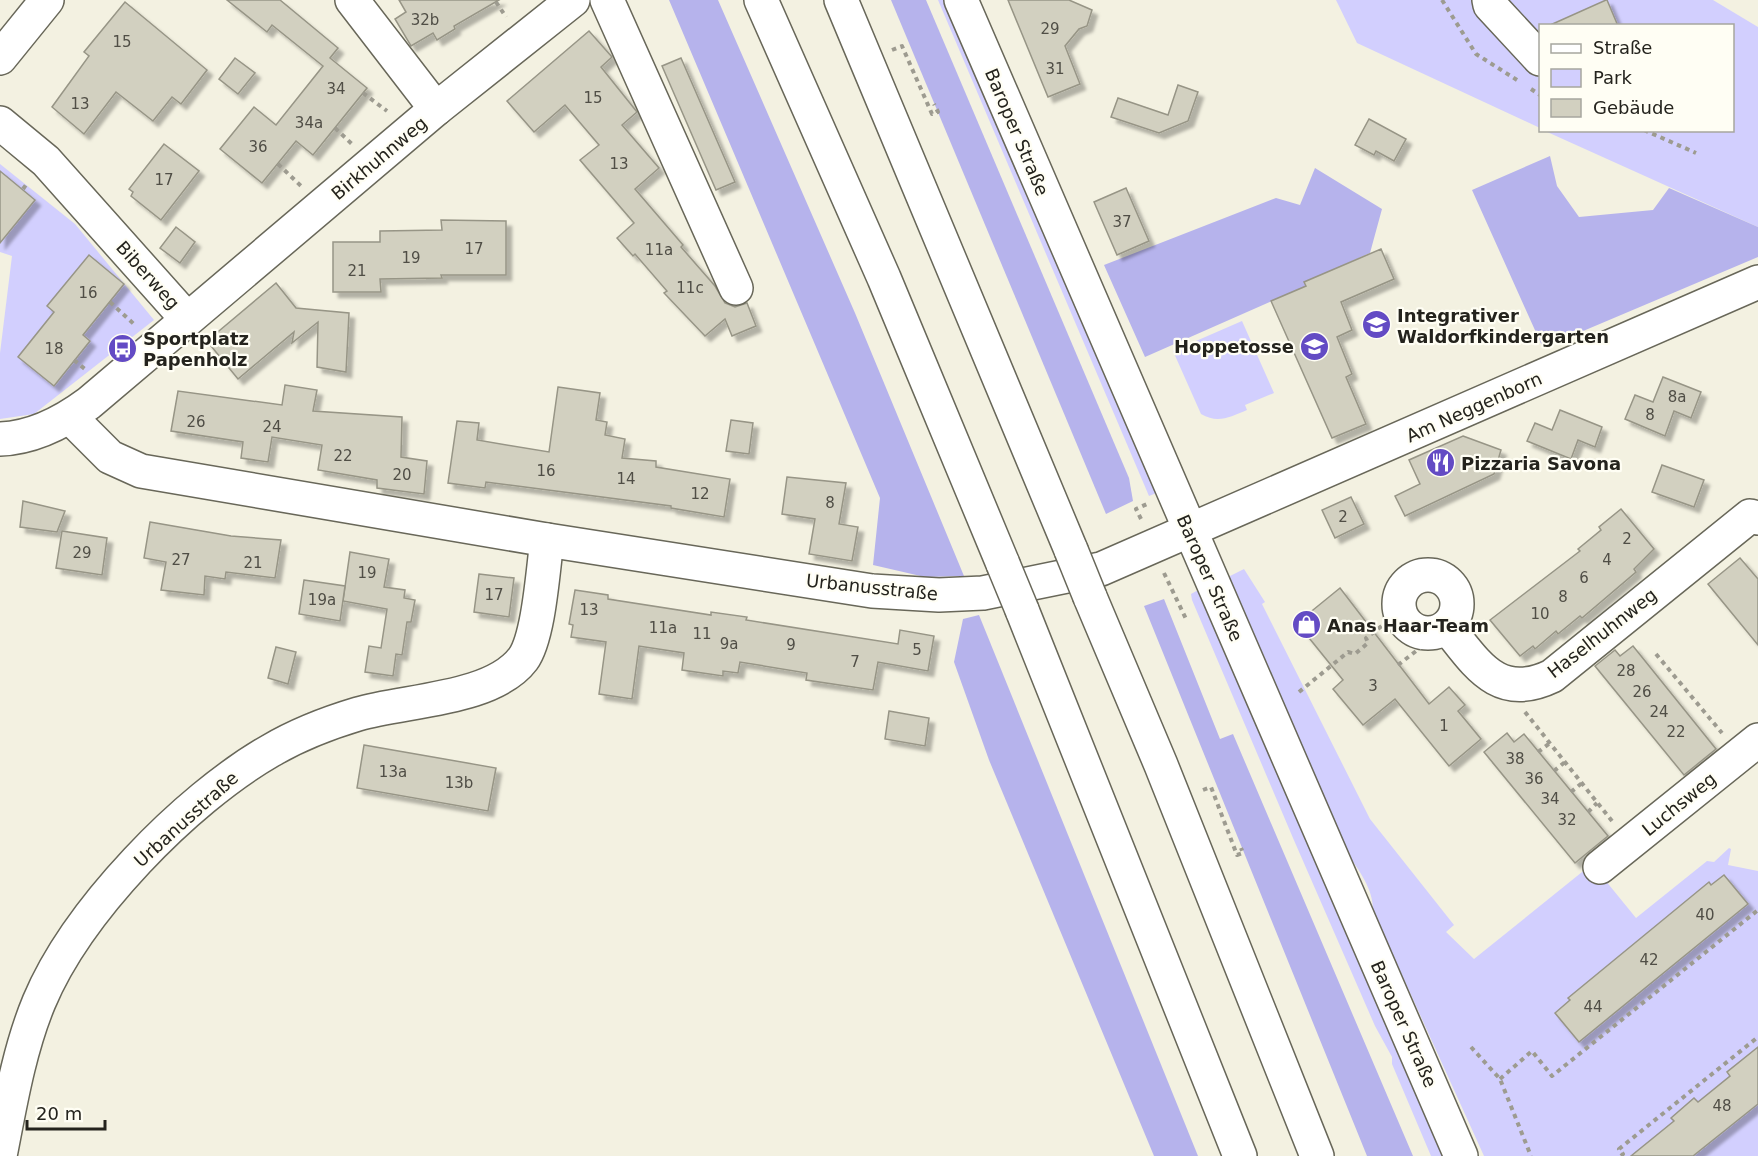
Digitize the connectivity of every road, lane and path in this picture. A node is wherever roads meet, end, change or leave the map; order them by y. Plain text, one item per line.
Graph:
1 (47, 0) edge
2 (352, 0) edge
3 (573, 0) edge
4 (607, 0) edge
5 (761, 0) edge
6 (841, 0) edge
7 (961, 0) edge
8 (1442, 0) edge
9 (1489, 0) edge
10 (0, 58) edge
11 (1539, 58) edge
12 (866, 60) junction
13 (1539, 93) edge
14 (934, 104) dead end
15 (436, 109) junction
16 (0, 123) edge
17 (1649, 132) edge
18 (1696, 153) dead end
19 (1758, 282) edge
20 (736, 288) dead end
21 (188, 319) junction
22 (70, 417) junction
23 (0, 439) edge
24 (1758, 518) edge
25 (1190, 532) junction
26 (547, 540) junction
27 (1172, 591) dead end
28 (1186, 621) dead end
29 (1423, 624) junction
30 (1656, 654) dead end
31 (1398, 665) dead end
32 (1299, 692) dead end
33 (1521, 707) dead end
34 (1550, 743) junction
35 (1749, 748) edge
36 (1538, 752) dead end
37 (1565, 762) junction
38 (1554, 771) dead end
39 (1582, 783) junction
40 (1571, 792) dead end
41 (1597, 803) junction
42 (1588, 812) dead end
43 (1630, 842) junction
44 (1600, 867) dead end
45 (1758, 910) edge
46 (1758, 1037) edge
47 (1471, 1047) dead end
48 (1500, 1079) junction
49 (0, 1156) edge
50 (1240, 1156) edge
51 (1317, 1156) edge
52 (1461, 1156) edge
53 (1532, 1156) edge
54 (1621, 1156) edge

1 - 10 main road
2 - 15 main road
3 - 15 main road, Birkhuhnweg
4 - 20 main road
5 - 50 main road, bridge
6 - 12 main road
7 - 25 main road, Baroper Straße
8 - 13 path
9 - 11 main road
12 - 14 path
12 - 51 main road, bridge
15 - 21 main road, Birkhuhnweg
16 - 21 main road, Biberweg
17 - 18 path
19 - 25 main road, Am Neggenborn
21 - 22 main road, Biberweg
22 - 23 main road
22 - 26 main road, Urbanusstraße
24 - 29 main road, Haselhuhnweg
25 - 26 main road, Urbanusstraße
25 - 52 main road, Baroper Straße
26 - 49 main road, Urbanusstraße
27 - 28 path
29 - 31 path
29 - 32 path
30 - 35 path
33 - 34 path
34 - 36 path
34 - 37 path
35 - 43 main road, Luchsweg
37 - 38 path
37 - 39 path
39 - 40 path
39 - 41 path
41 - 42 path
41 - 43 path
43 - 44 main road, Luchsweg
45 - 48 path
46 - 54 path
47 - 48 path
48 - 53 path

